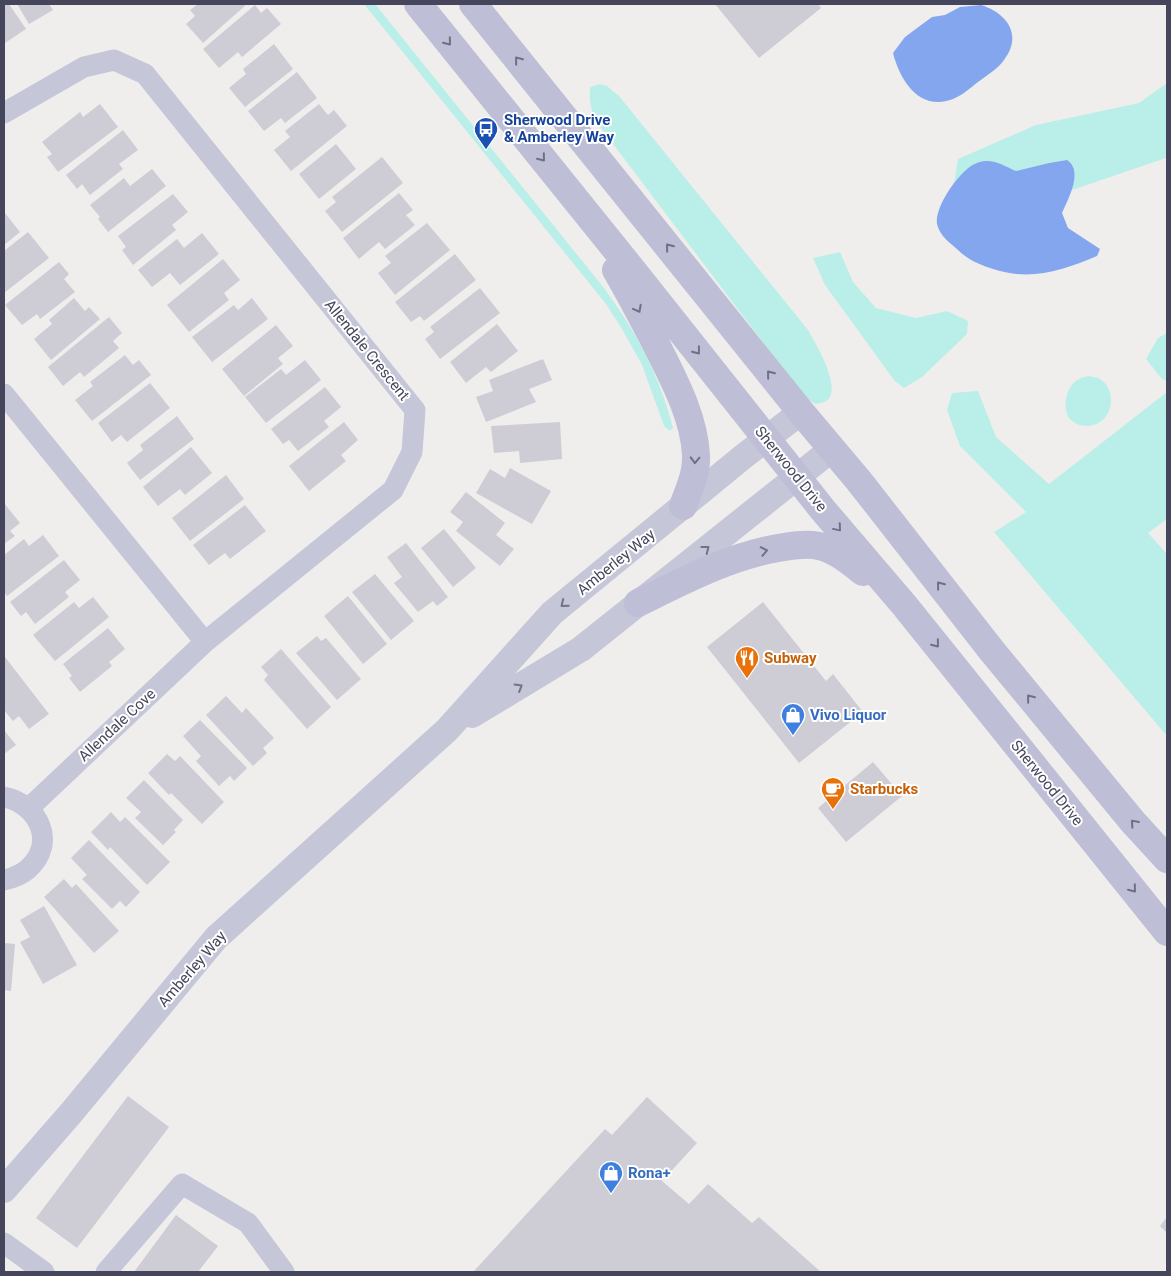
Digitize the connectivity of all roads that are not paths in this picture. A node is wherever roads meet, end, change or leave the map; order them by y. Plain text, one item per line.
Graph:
1 (418, 4) edge
2 (473, 4) edge
3 (4, 113) edge
4 (569, 191) junction
5 (4, 394) edge
6 (801, 412) junction
7 (766, 439) junction
8 (832, 449) junction
9 (796, 477) junction
10 (683, 506) junction
11 (638, 603) junction
12 (905, 606) junction
13 (205, 642) junction
14 (447, 730) junction
15 (4, 797) edge
16 (29, 808) junction
17 (1167, 859) edge
18 (4, 880) edge
19 (1167, 932) edge
20 (4, 1190) edge
21 (4, 1243) edge
22 (44, 1272) edge
23 (106, 1272) edge
24 (284, 1272) edge

1 -> 4 main road, Sherwood Drive
6 -> 2 main road
3 - 13 street, Allendale Crescent
4 -> 7 main road, Sherwood Drive
4 -> 10 main road
5 - 13 street
6 - 7 street, Amberley Way
6 - 8 main road
7 - 9 main road, Sherwood Drive
7 - 10 street, Amberley Way
8 - 9 street, Amberley Way
17 -> 8 main road
11 -> 9 street, Amberley Way
9 -> 12 main road, Sherwood Drive
10 -> 14 street, Amberley Way
11 -> 12 main road
14 -> 11 street, Amberley Way
12 -> 19 main road, Sherwood Drive
13 - 16 street, Allendale Cove
14 - 20 street, Amberley Way
15 - 16 street
16 - 18 street
21 - 22 street
23 - 24 street

